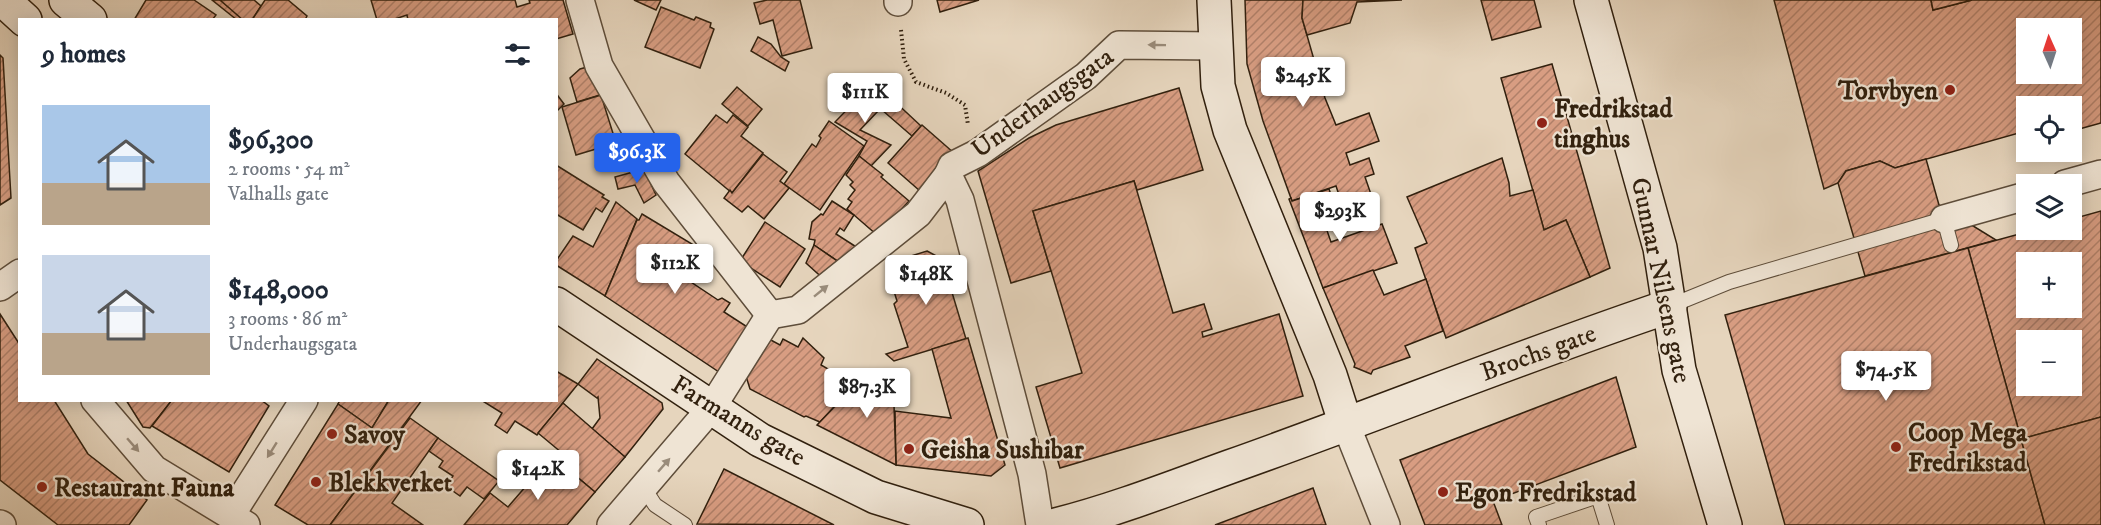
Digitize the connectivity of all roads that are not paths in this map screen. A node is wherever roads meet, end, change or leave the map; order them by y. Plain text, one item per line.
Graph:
1 (3, 0) edge
2 (66, 0) edge
3 (580, 0) edge
4 (1214, 0) edge
5 (1591, 0) edge
6 (24, 18) edge
7 (88, 18) edge
8 (1216, 46) junction
9 (950, 170) junction
10 (2101, 174) edge
11 (2082, 179) edge
12 (2016, 199) edge
13 (1944, 219) junction
14 (1951, 245) dead end
15 (18, 274) edge
16 (0, 287) edge
17 (558, 305) edge
18 (1670, 306) junction
19 (770, 315) junction
20 (97, 402) edge
21 (303, 402) edge
22 (712, 407) junction
23 (1346, 425) junction
24 (644, 488) junction
25 (238, 520) edge
26 (611, 525) edge
27 (686, 525) edge
28 (967, 525) edge
29 (1041, 525) edge
30 (1056, 525) edge
31 (1386, 525) edge
32 (1539, 525) edge
33 (1607, 525) edge
34 (1725, 525) edge

1 - 6 street
2 - 7 street
3 - 19 street
4 - 8 street
5 - 18 street, Gunnar Nilsens gate
8 -> 9 street, Underhaugsgata
8 - 23 street
19 -> 9 street, Underhaugsgata
9 - 29 street, Underhaugsgata
10 - 11 street
12 - 13 street, Brochs gate
13 - 14 lane
13 - 18 lane, Brochs gate
15 - 16 street
17 - 22 street, Farmanns gate
18 - 23 street, Brochs gate
18 - 34 street, Gunnar Nilsens gate
19 - 22 street
20 -> 25 street
21 -> 25 street
24 -> 22 street
22 - 28 street, Farmanns gate
23 - 30 street, Brochs gate
23 - 31 street
24 - 26 street
24 - 27 lane
32 - 33 lane

